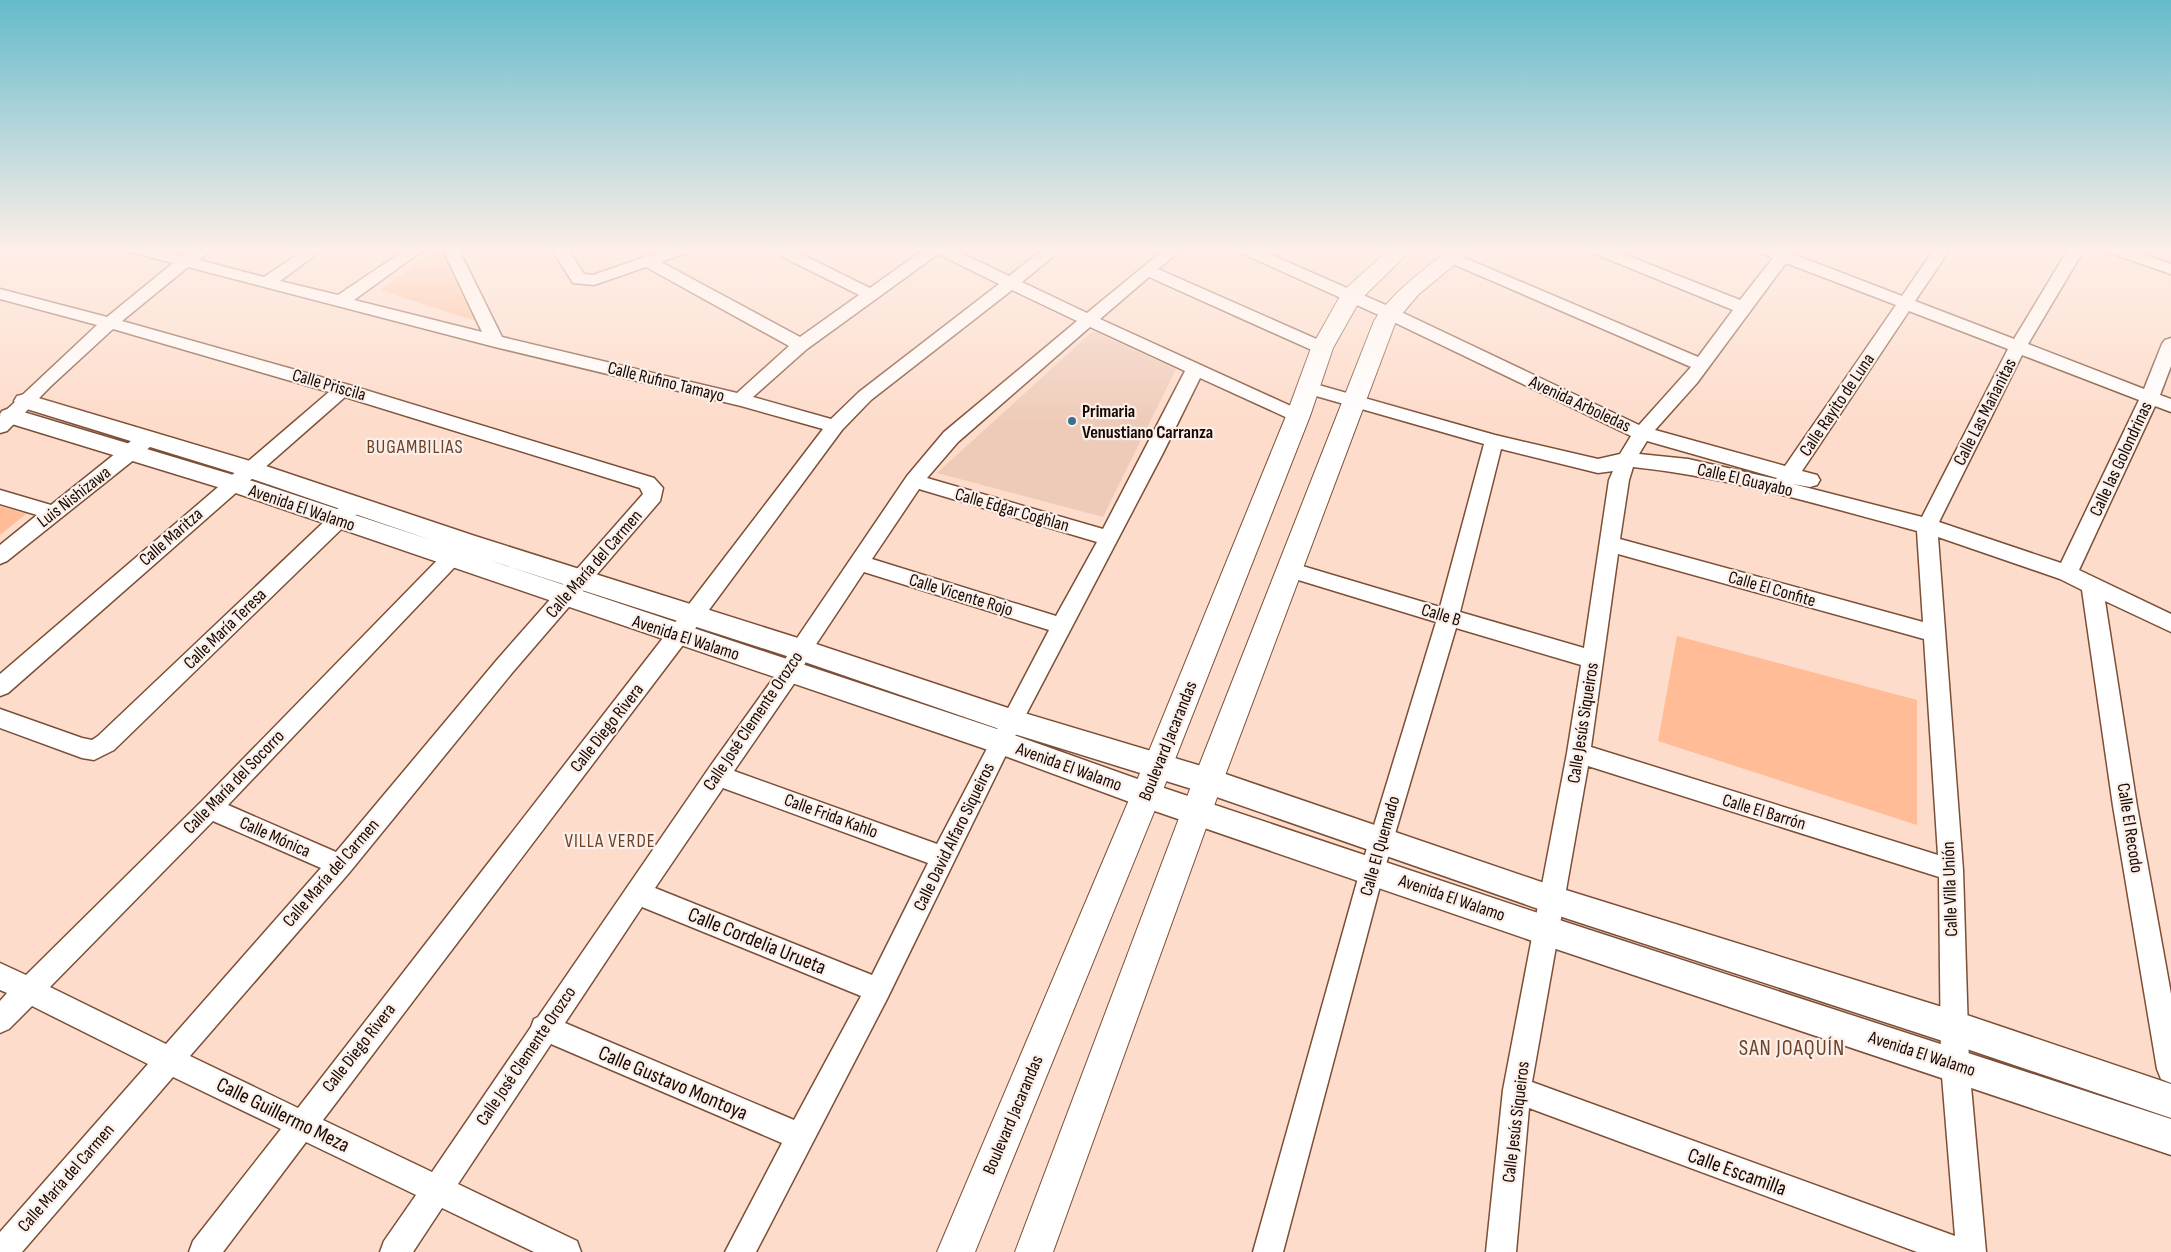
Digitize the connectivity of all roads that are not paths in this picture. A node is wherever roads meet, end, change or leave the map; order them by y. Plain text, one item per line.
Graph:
1 (49, 306) edge
2 (129, 306) edge
3 (362, 306) edge
4 (478, 306) edge
5 (730, 306) edge
6 (853, 306) edge
7 (982, 306) edge
8 (1059, 306) edge
9 (1104, 306) edge
10 (1229, 306) edge
11 (1345, 306) edge
12 (1374, 306) edge
13 (1395, 306) edge
14 (1574, 306) edge
15 (1740, 306) edge
16 (1904, 306) edge
17 (1915, 306) edge
18 (2042, 306) edge
19 (1744, 308) joint
20 (1389, 313) junction
21 (1088, 320) junction
22 (111, 322) junction
23 (495, 341) junction
24 (2171, 344) edge
25 (801, 345) junction
26 (2018, 346) junction
27 (1322, 348) junction
28 (1701, 365) junction
29 (1195, 369) junction
30 (1308, 388) junction
31 (343, 389) junction
32 (2150, 397) junction
33 (741, 400) junction
34 (1355, 400) junction
35 (2171, 406) edge
36 (7, 410) edge
37 (1298, 416) junction
38 (835, 426) junction
39 (1641, 433) junction
40 (1494, 441) junction
41 (139, 445) junction
42 (1625, 459) junction
43 (241, 476) junction
44 (914, 481) junction
45 (1785, 481) junction
46 (653, 488) joint
47 (0, 497) edge
48 (346, 513) junction
49 (53, 514) junction
50 (1930, 521) junction
51 (1109, 538) junction
52 (1610, 544) junction
53 (458, 551) junction
54 (0, 556) edge
55 (860, 563) junction
56 (1289, 570) junction
57 (2067, 573) junction
58 (2092, 586) junction
59 (573, 589) junction
60 (1448, 618) junction
61 (2171, 624) edge
62 (686, 625) junction
63 (1062, 626) junction
64 (1934, 634) junction
65 (1593, 660) junction
66 (796, 661) junction
67 (0, 687) edge
68 (0, 718) edge
69 (1005, 732) junction
70 (1579, 753) junction
71 (1158, 765) junction
72 (717, 775) junction
73 (1208, 781) junction
74 (1146, 795) junction
75 (210, 808) junction
76 (1198, 810) junction
77 (1381, 841) junction
78 (944, 858) junction
79 (340, 865) junction
80 (1951, 870) junction
81 (1372, 871) junction
82 (637, 893) junction
83 (1553, 900) junction
84 (1547, 931) junction
85 (0, 976) edge
86 (29, 990) junction
87 (878, 990) junction
88 (0, 1020) edge
89 (544, 1028) junction
90 (1955, 1028) junction
91 (168, 1060) junction
92 (1955, 1064) junction
93 (2171, 1069) edge
94 (1517, 1090) junction
95 (2171, 1101) edge
96 (302, 1123) junction
97 (801, 1137) junction
98 (2171, 1137) edge
99 (436, 1190) junction
100 (1040, 1250) edge
101 (2, 1252) edge
102 (204, 1252) edge
103 (395, 1252) edge
104 (566, 1252) edge
105 (740, 1252) edge
106 (956, 1252) edge
107 (1268, 1252) edge
108 (1501, 1252) edge
109 (1958, 1252) edge
110 (1971, 1252) edge

1 - 22 street, Calle Priscila
2 - 22 street
3 - 23 street, Calle Rufino Tamayo
4 - 23 street
5 - 25 street
6 - 25 street
7 - 38 street, Calle Diego Rivera
8 - 21 street
9 - 21 street, Calle José Clemente Orozco
10 - 27 street
11 - 27 main road, Boulevard Jacarandas
12 - 20 street, Avenida Arboledas
13 - 20 main road
14 - 28 street
15 - 19 street
16 - 45 street, Calle Rayito de Luna
17 - 26 street
18 - 26 street, Calle Las Mañanitas
19 - 28 street, Calle Jesús Siqueiros
20 - 34 main road
20 - 39 street, Avenida Arboledas
21 - 29 street
21 - 44 street, Calle José Clemente Orozco
22 - 31 street, Calle Priscila
22 - 36 street
23 - 33 street, Calle Rufino Tamayo
24 - 32 street, Calle las Golondrinas
25 - 33 street
26 - 32 street
26 - 50 street, Calle Las Mañanitas
27 - 30 main road, Boulevard Jacarandas
28 - 39 street, Calle Jesús Siqueiros
29 - 37 street
29 - 51 street, Calle David Alfaro Siqueiros
30 - 34 street, Calle El Guayabo
30 - 37 main road, Boulevard Jacarandas
31 - 43 street, Calle Maritza
31 - 46 street, Calle Priscila
32 - 35 street
32 - 57 street, Calle las Golondrinas
33 - 38 street, Calle Rufino Tamayo
34 - 40 street, Calle El Guayabo
34 - 56 main road
36 - 41 street, Avenida El Walamo
37 - 71 main road, Boulevard Jacarandas
38 - 62 street, Calle Diego Rivera
39 - 42 street, Calle Jesús Siqueiros
39 - 45 street, Avenida Arboledas
40 - 42 street, Calle El Guayabo
40 - 60 street, Calle El Quemado
41 - 43 street, Avenida El Walamo
41 - 49 street, Luis Nishizawa
42 - 45 street, Calle El Guayabo
42 - 52 street, Calle Jesús Siqueiros
43 - 48 street, Avenida El Walamo
43 - 67 street, Calle Maritza
44 - 51 street, Calle Edgar Coghlan
44 - 55 street, Calle José Clemente Orozco
45 - 50 street, Calle El Guayabo
46 - 59 street, Calle María del Carmen
47 - 49 street
48 - 53 street, Avenida El Walamo
48 - 68 street, Calle María Teresa
49 - 54 street, Luis Nishizawa
50 - 57 street, Calle El Guayabo
50 - 64 street, Calle Villa Unión
51 - 63 street, Calle David Alfaro Siqueiros
52 - 64 street, Calle El Confite
52 - 65 street, Calle Jesús Siqueiros
53 - 59 street, Avenida El Walamo
53 - 75 street, Calle María del Socorro
55 - 63 street, Calle Vicente Rojo
55 - 66 street, Calle José Clemente Orozco
56 - 60 street, Calle B
56 - 73 main road
57 - 58 street, Calle El Guayabo
58 - 61 street, Calle El Guayabo
58 - 93 street, Calle El Recodo
59 - 62 street, Avenida El Walamo
59 - 79 street, Calle María del Carmen
60 - 65 street, Calle B
60 - 77 street, Calle El Quemado
62 - 66 street, Avenida El Walamo
62 - 96 street, Calle Diego Rivera
63 - 69 street, Calle David Alfaro Siqueiros
64 - 80 street, Calle Villa Unión
65 - 70 street, Calle Jesús Siqueiros
66 - 69 street, Avenida El Walamo
66 - 72 street, Calle José Clemente Orozco
69 - 71 street, Avenida El Walamo
69 - 74 street, Avenida El Walamo
69 - 78 street, Calle David Alfaro Siqueiros
70 - 80 street, Calle El Barrón
70 - 83 street, Calle Jesús Siqueiros
71 - 73 street, Avenida El Walamo
71 - 74 main road, Boulevard Jacarandas
72 - 78 street, Calle Frida Kahlo
72 - 82 street, Calle José Clemente Orozco
73 - 76 main road
73 - 77 street, Avenida El Walamo
74 - 76 street, Avenida El Walamo
74 - 106 main road, Boulevard Jacarandas
75 - 79 street, Calle Mónica
75 - 86 street, Calle María del Socorro
76 - 81 street, Avenida El Walamo
76 - 100 main road
77 - 81 street, Calle El Quemado
77 - 83 street, Avenida El Walamo
78 - 87 street, Calle David Alfaro Siqueiros
79 - 91 street, Calle María del Carmen
80 - 90 street, Calle Villa Unión
81 - 84 street, Avenida El Walamo
81 - 107 street, Calle El Quemado
82 - 87 street, Calle Cordelia Urueta
82 - 89 street, Calle José Clemente Orozco
83 - 84 street, Calle Jesús Siqueiros
83 - 90 street, Avenida El Walamo
84 - 92 street, Avenida El Walamo
84 - 94 street, Calle Jesús Siqueiros
85 - 86 street, Calle Guillermo Meza
86 - 88 street, Calle María del Socorro
86 - 91 street, Calle Guillermo Meza
87 - 97 street, Calle David Alfaro Siqueiros
89 - 97 street, Calle Gustavo Montoya
89 - 99 street, Calle José Clemente Orozco
90 - 92 street, Calle Villa Unión
90 - 95 street, Avenida El Walamo
91 - 96 street, Calle Guillermo Meza
91 - 101 street, Calle María del Carmen
92 - 98 street, Avenida El Walamo
92 - 110 street, Calle Villa Unión
94 - 108 street, Calle Jesús Siqueiros
94 - 109 street, Calle Escamilla
96 - 99 street, Calle Guillermo Meza
96 - 102 street, Calle Diego Rivera
97 - 105 street, Calle David Alfaro Siqueiros
99 - 103 street, Calle José Clemente Orozco
99 - 104 street, Calle Guillermo Meza

